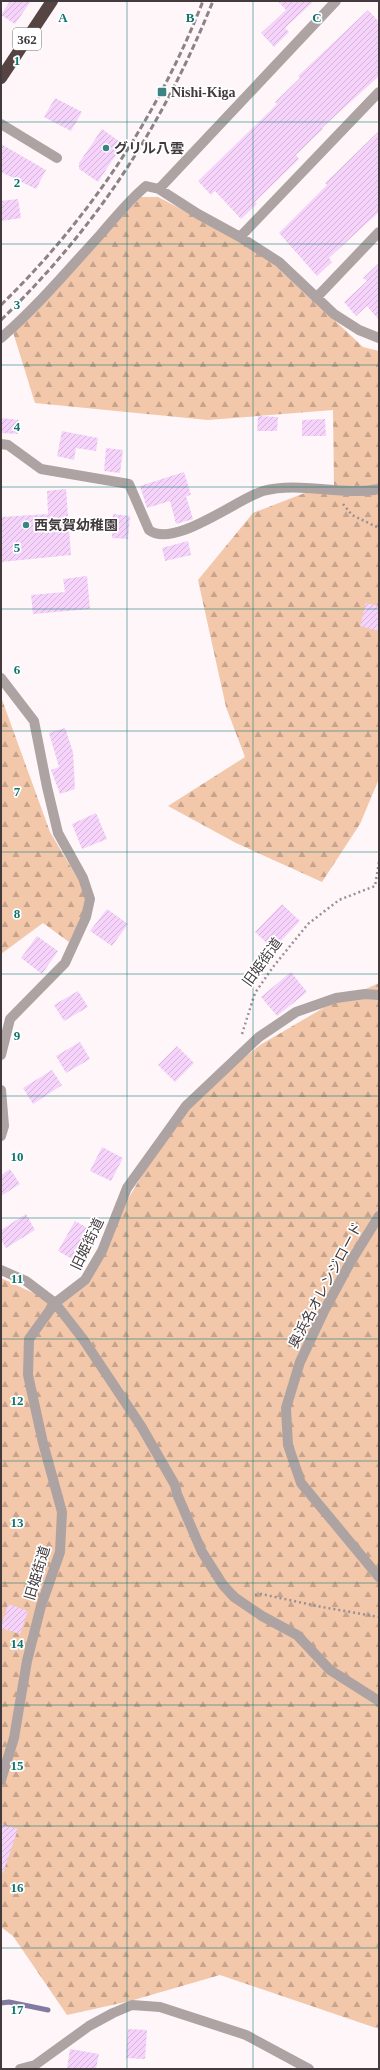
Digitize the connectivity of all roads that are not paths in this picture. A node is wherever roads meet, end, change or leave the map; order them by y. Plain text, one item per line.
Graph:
1 (52, 1) edge
2 (336, 1) edge
3 (1, 78) edge
4 (379, 92) edge
5 (1, 124) edge
6 (57, 158) dead end
7 (159, 189) junction
8 (379, 232) edge
9 (240, 237) junction
10 (316, 298) junction
11 (1, 338) edge
12 (379, 338) edge
13 (1, 444) edge
14 (379, 489) edge
15 (1, 678) edge
16 (379, 995) edge
17 (1, 1055) edge
18 (1, 1090) edge
19 (1, 1136) edge
20 (379, 1216) edge
21 (1, 1270) edge
22 (55, 1303) junction
23 (379, 1576) edge
24 (379, 1701) edge
25 (1, 1780) edge
26 (20, 2069) edge
27 (309, 2069) edge

1 - 3 highway, 362
2 - 7 street
4 - 9 street
5 - 6 street
7 - 9 street
7 - 11 street
8 - 10 street
9 - 10 street
10 - 12 street
13 - 14 street
15 - 17 street
16 - 22 street, 旧姫街道
18 - 19 street
20 - 23 street, 奥浜名オレンジロード
21 - 22 street
22 - 24 street
22 - 25 street, 旧姫街道
26 - 27 street

